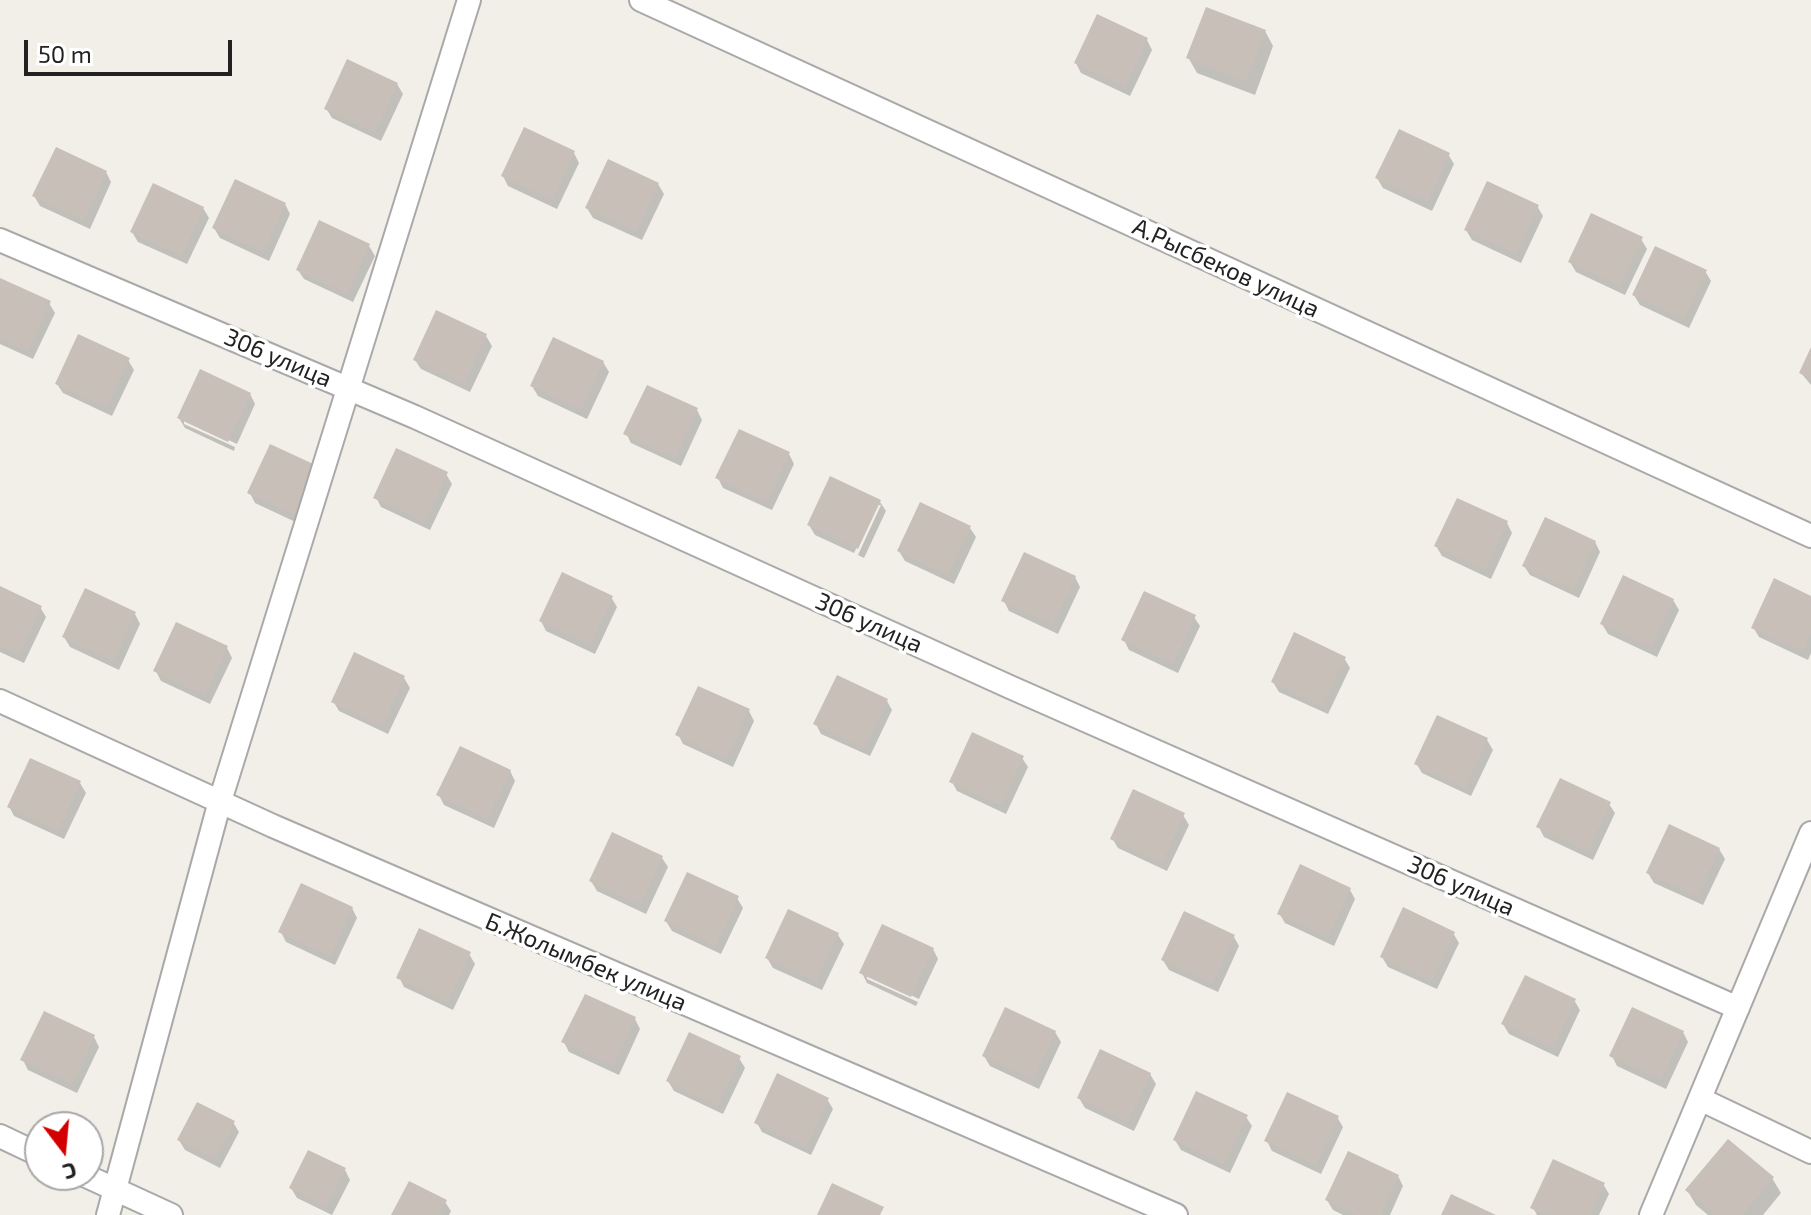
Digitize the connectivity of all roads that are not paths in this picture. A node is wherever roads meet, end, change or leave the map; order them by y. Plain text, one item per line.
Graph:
1 (469, 0) edge
2 (641, 0) edge
3 (0, 240) edge
4 (350, 389) junction
5 (1811, 536) edge
6 (0, 701) edge
7 (220, 801) junction
8 (1811, 833) edge
9 (1738, 1008) junction
10 (1700, 1099) junction
11 (0, 1136) edge
12 (24, 1147) edge
13 (1811, 1152) edge
14 (104, 1184) edge
15 (117, 1190) junction
16 (108, 1215) edge
17 (171, 1215) edge
18 (1176, 1215) edge
19 (1651, 1215) edge

1 - 4 street
2 - 5 street, А.Рысбеков улица
3 - 4 street, 306 улица
4 - 7 street
4 - 9 street, 306 улица
6 - 7 street, Б.Жолымбек улица
7 - 15 street
7 - 18 street, Б.Жолымбек улица
8 - 9 street
9 - 10 street
10 - 13 street
10 - 19 street
11 - 12 street
14 - 15 street
15 - 16 street
15 - 17 street

